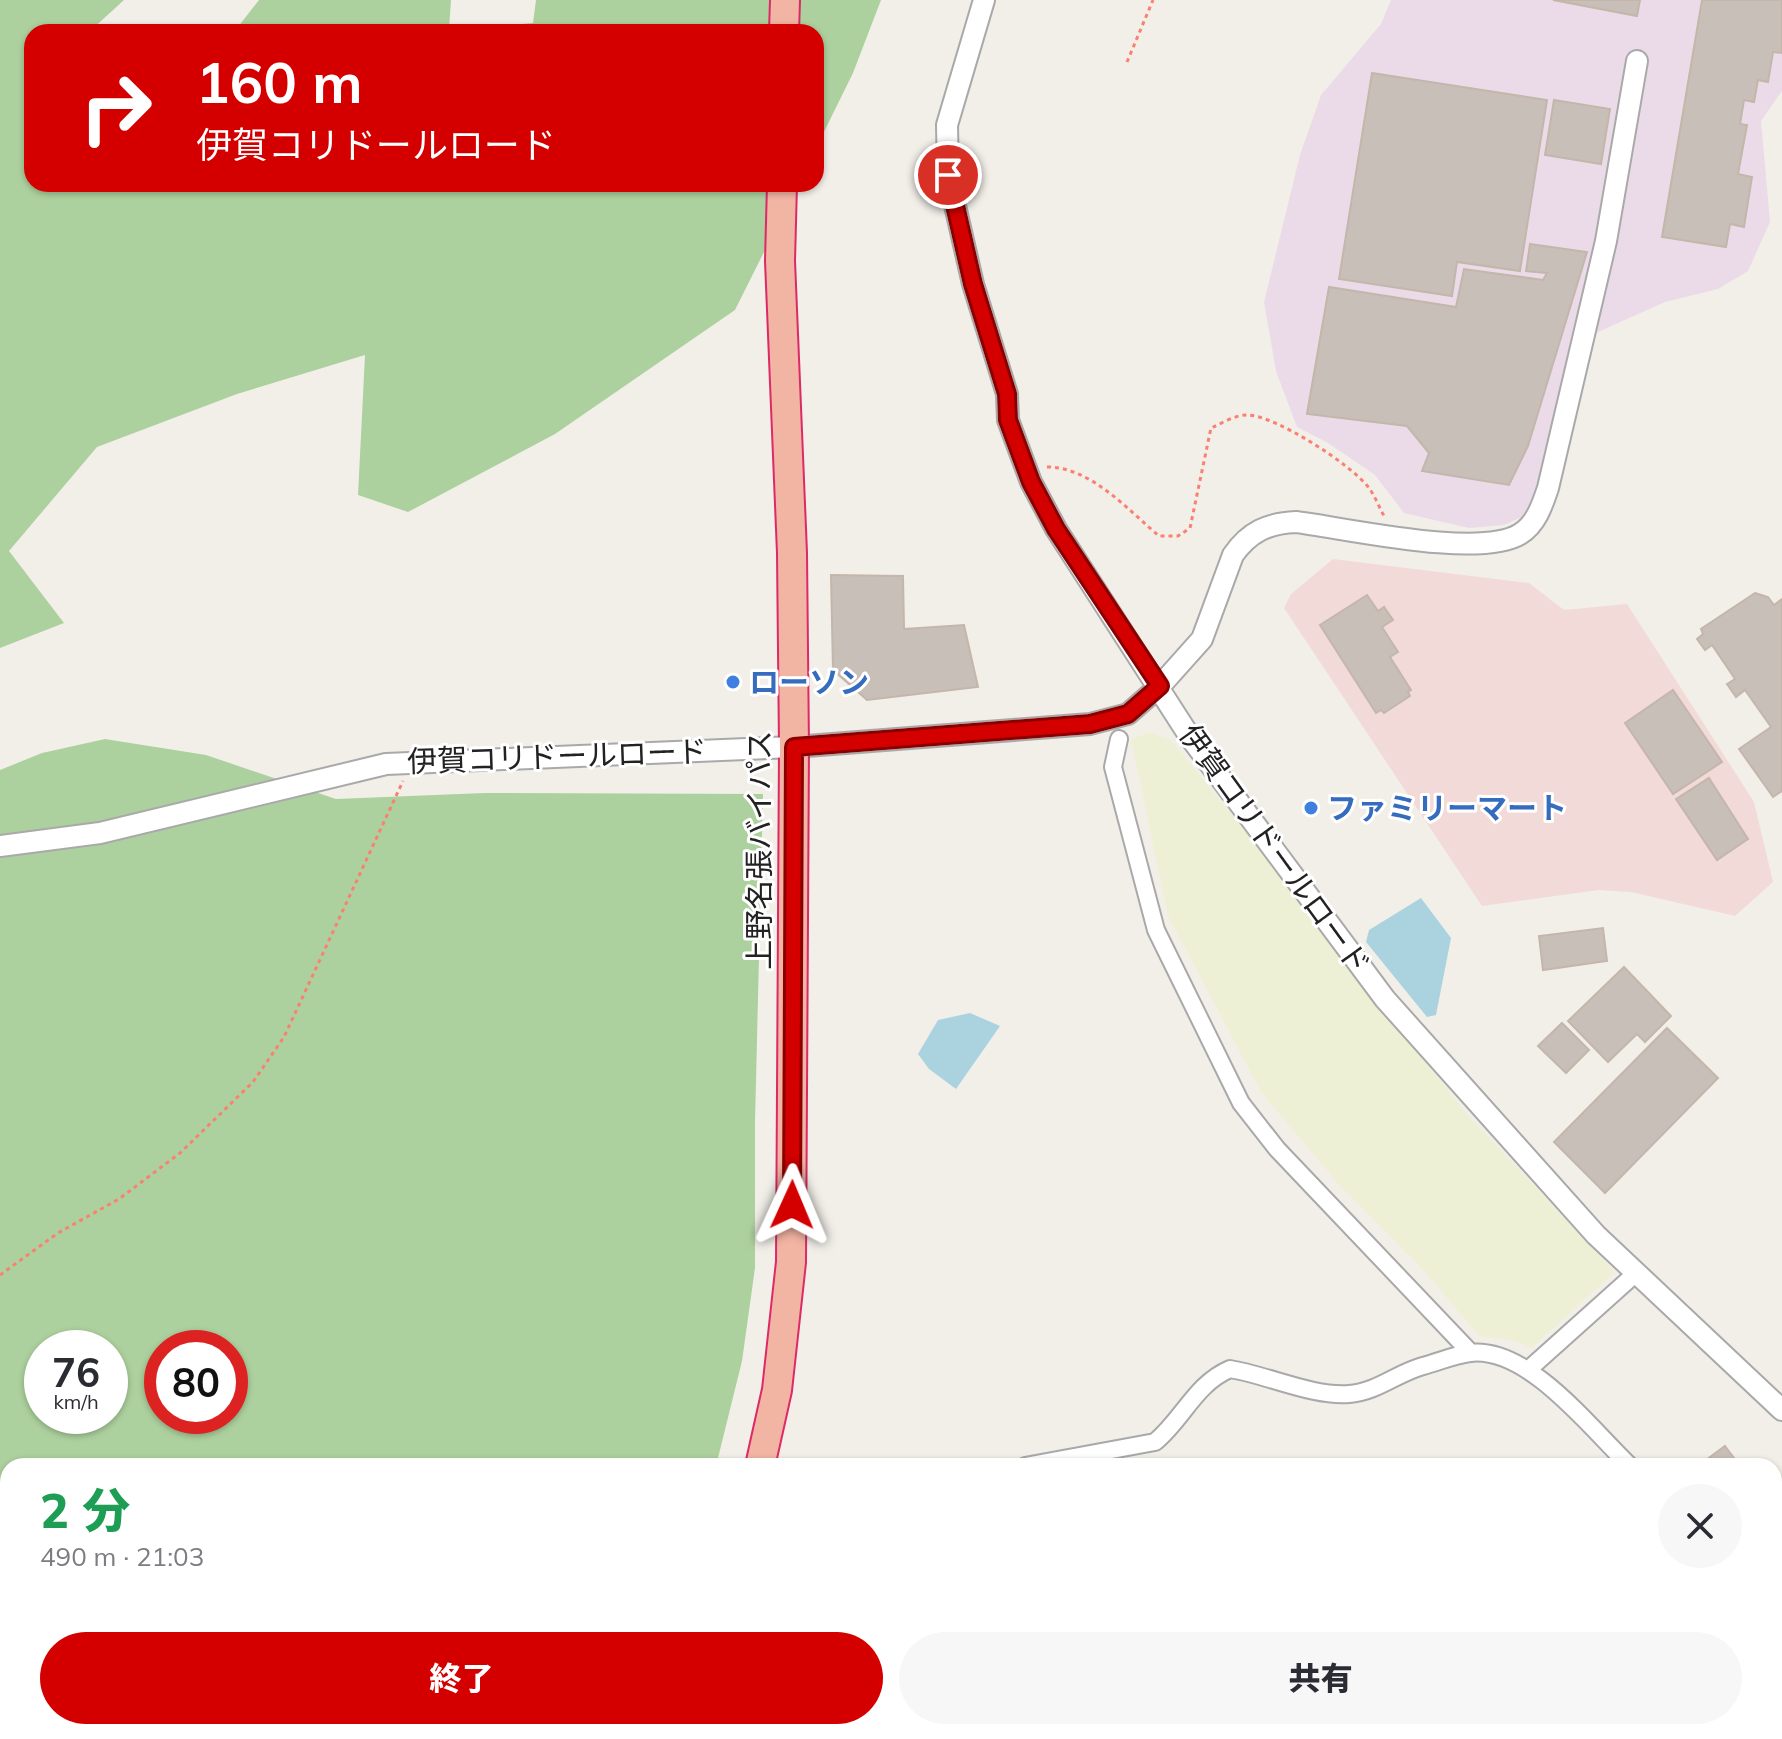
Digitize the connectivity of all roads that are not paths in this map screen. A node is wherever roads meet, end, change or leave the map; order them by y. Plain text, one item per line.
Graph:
1 (785, 0) edge
2 (984, 0) edge
3 (784, 24) edge
4 (1637, 61) dead end
5 (782, 192) edge
6 (1160, 686) junction
7 (1119, 739) dead end
8 (794, 747) junction
9 (0, 846) edge
10 (1635, 1274) junction
11 (1471, 1353) junction
12 (1529, 1369) junction
13 (1782, 1410) edge
14 (762, 1458) edge
15 (1068, 1458) edge
16 (1622, 1458) edge

1 - 3 highway
2 - 6 street
4 - 6 street
5 - 8 highway, 上野名張バイパス
6 - 8 street, 伊賀コリドールロード
6 - 10 street, 伊賀コリドールロード
7 - 11 street
8 - 9 street, 伊賀コリドールロード
8 - 14 highway, 上野名張バイパス
10 - 12 street
10 - 13 street, 伊賀コリドールロード
11 - 12 street
11 - 15 street
12 - 16 street

